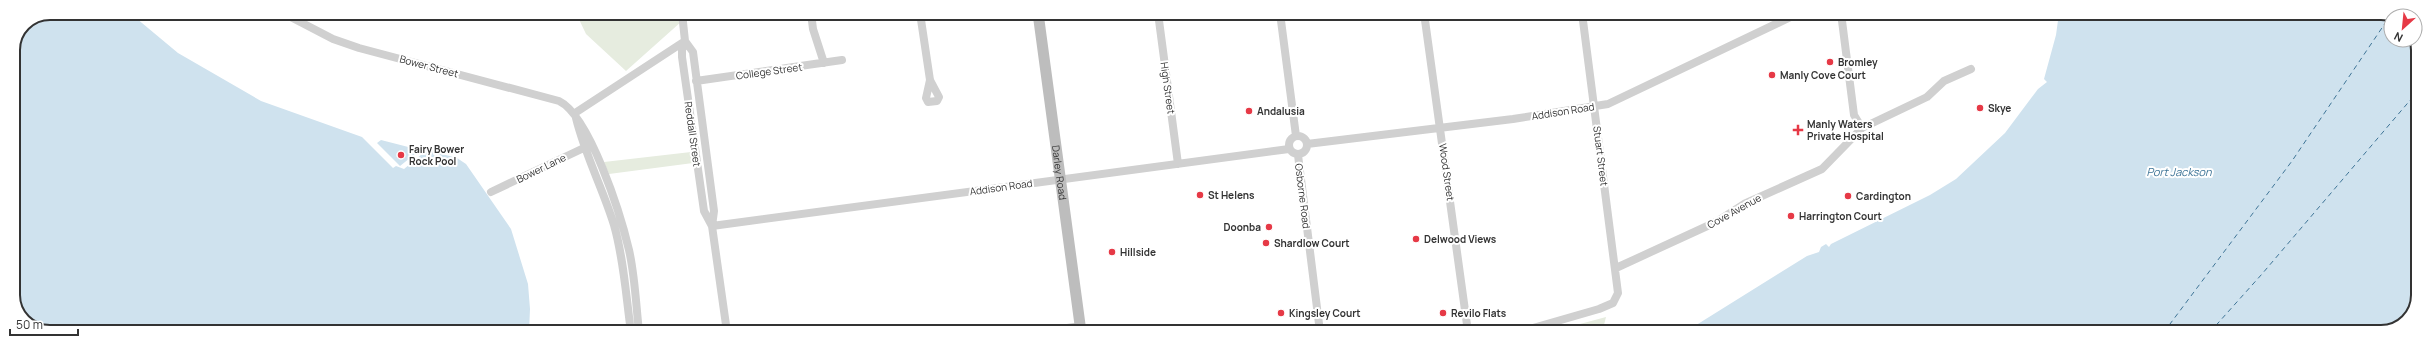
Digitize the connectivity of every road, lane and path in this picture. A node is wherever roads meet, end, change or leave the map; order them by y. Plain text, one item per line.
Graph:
1 (296, 20) edge
2 (683, 20) edge
3 (812, 20) edge
4 (921, 20) edge
5 (1039, 20) edge
6 (1159, 20) edge
7 (1281, 20) edge
8 (1425, 20) edge
9 (1583, 20) edge
10 (1784, 20) edge
11 (1842, 20) edge
12 (685, 40) junction
13 (842, 60) dead end
14 (824, 63) junction
15 (1970, 69) dead end
16 (930, 80) dead end
17 (696, 81) junction
18 (1595, 106) junction
19 (575, 113) junction
20 (1441, 128) junction
21 (1862, 128) junction
22 (1296, 136) junction
23 (1307, 144) junction
24 (588, 146) junction
25 (1289, 149) junction
26 (1298, 155) junction
27 (1178, 164) junction
28 (1060, 179) junction
29 (491, 192) dead end
30 (712, 226) junction
31 (1616, 268) junction
32 (630, 325) edge
33 (638, 325) edge
34 (726, 325) edge
35 (1080, 325) edge
36 (1319, 325) edge
37 (1467, 325) edge
38 (1543, 325) edge

1 - 19 street, Bower Street
2 - 12 street, Reddall Street
3 - 14 street
4 - 16 street
5 - 28 street, Darley Road
6 - 27 street, High Street
7 - 22 street
8 - 20 street, Wood Street
9 - 18 street, Stuart Street
10 - 18 street, Addison Road
11 - 21 street
12 - 17 street, Reddall Street
12 - 19 street
12 - 30 street, Reddall Street
13 - 14 street, College Street
14 - 17 street, College Street
15 - 21 street
17 - 30 street, Reddall Street
18 - 20 street, Addison Road
18 - 31 street, Stuart Street
19 - 24 street
20 - 23 street, Addison Road
20 - 37 street, Wood Street
21 - 31 street, Cove Avenue
22 - 23 street
22 - 25 street
23 - 26 street
24 - 29 street, Bower Lane
24 - 32 street
24 - 33 street
25 - 26 street
25 - 27 street, Addison Road
26 - 36 street, Osborne Road
27 - 28 street, Addison Road
28 - 30 street, Addison Road
28 - 35 street, Darley Road
30 - 34 street, Reddall Street
31 - 38 street, Stuart Street

